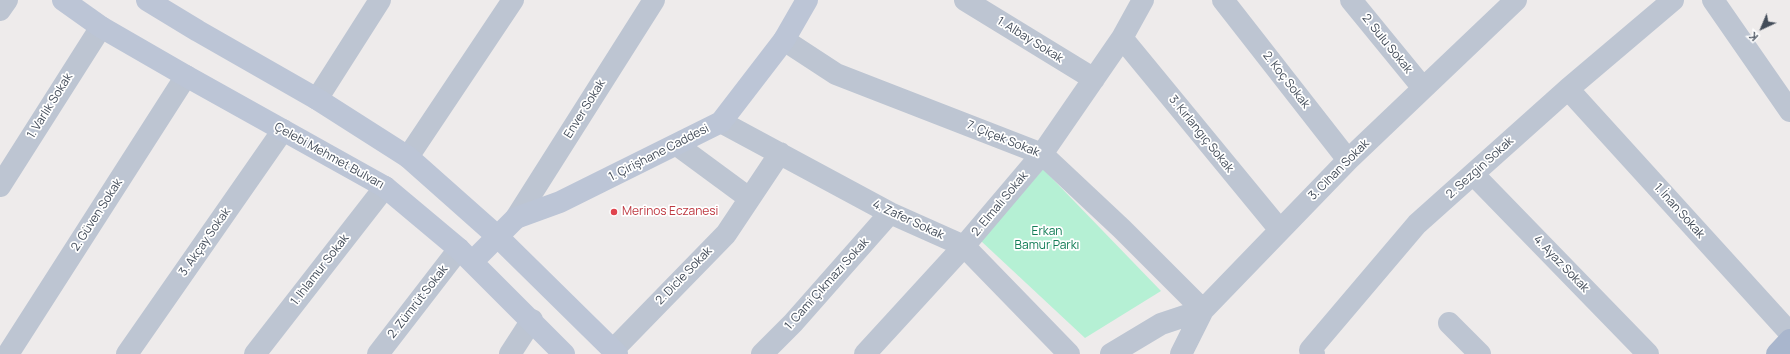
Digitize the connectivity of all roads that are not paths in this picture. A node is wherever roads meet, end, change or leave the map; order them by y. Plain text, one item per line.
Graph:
1 (7, 0) edge
2 (63, 0) edge
3 (147, 0) edge
4 (380, 0) edge
5 (513, 0) edge
6 (654, 0) edge
7 (808, 0) edge
8 (965, 0) edge
9 (1143, 0) edge
10 (1223, 0) edge
11 (1351, 0) edge
12 (1516, 0) edge
13 (1673, 0) edge
14 (1713, 0) edge
15 (0, 10) edge
16 (101, 27) junction
17 (1122, 38) junction
18 (784, 40) junction
19 (186, 76) junction
20 (1094, 79) junction
21 (1423, 88) junction
22 (1568, 89) junction
23 (317, 99) junction
24 (1790, 111) edge
25 (721, 122) junction
26 (282, 130) junction
27 (677, 145) junction
28 (780, 153) junction
29 (1042, 154) junction
30 (408, 157) junction
31 (1348, 160) junction
32 (1473, 174) junction
33 (0, 186) edge
34 (385, 187) junction
35 (749, 198) junction
36 (890, 213) junction
37 (516, 218) junction
38 (1280, 230) junction
39 (497, 236) junction
40 (964, 246) junction
41 (466, 256) junction
42 (1202, 310) junction
43 (532, 320) junction
44 (1449, 323) dead end
45 (1790, 334) edge
46 (1790, 340) edge
47 (614, 352) edge
48 (8, 354) edge
49 (127, 354) edge
50 (255, 354) edge
51 (378, 354) edge
52 (510, 354) edge
53 (564, 354) edge
54 (762, 354) edge
55 (865, 354) edge
56 (1069, 354) edge
57 (1111, 354) edge
58 (1181, 354) edge
59 (1314, 354) edge
60 (1480, 354) edge
61 (1648, 354) edge
62 (1777, 354) edge

1 - 15 street
2 - 16 main road, Çelebi Mehmet Bulvarı
3 - 23 main road
4 - 23 street
5 - 30 street
6 - 37 street, Enver Sokak
7 - 18 main road, 1. Çirişhane Caddesi
8 - 20 street, 1. Albay Sokak
9 - 17 street, 2. Elmalı Sokak
10 - 31 street, 2. Koç Sokak
11 - 21 street, 2. Sulu Sokak
12 - 21 street, 3. Cihan Sokak
13 - 22 street, 2. Sezgin Sokak
14 - 24 street
16 - 19 main road, Çelebi Mehmet Bulvarı
16 - 33 street, 1. Varlık Sokak
17 - 20 street, 2. Elmalı Sokak
17 - 38 street, 3. Kırlangıç Sokak
18 - 25 main road, 1. Çirişhane Caddesi
18 - 29 street, 7. Çiçek Sokak
19 - 26 main road, Çelebi Mehmet Bulvarı
19 - 48 street, 2. Güven Sokak
20 - 29 street, 2. Elmalı Sokak
21 - 31 street, 3. Cihan Sokak
22 - 32 street, 2. Sezgin Sokak
22 - 45 street, 1. İnan Sokak
23 - 30 main road
25 - 27 main road, 1. Çirişhane Caddesi
25 - 28 street, 4. Zafer Sokak
26 - 34 main road, Çelebi Mehmet Bulvarı
26 - 49 street, 3. Akçay Sokak
27 - 35 street
27 - 37 main road, 1. Çirişhane Caddesi
28 - 35 street, 2. Dicle Sokak
28 - 36 street, 4. Zafer Sokak
29 - 40 street, 2. Elmalı Sokak
29 - 42 street, 7. Çiçek Sokak
30 - 39 main road
31 - 38 street, 3. Cihan Sokak
32 - 59 street, 2. Sezgin Sokak
32 - 61 street, 4. Ayaz Sokak
34 - 41 main road, Çelebi Mehmet Bulvarı
34 - 50 street, 1. Ihlamur Sokak
35 - 47 street, 2. Dicle Sokak
36 - 40 street, 4. Zafer Sokak
36 - 54 street, 1. Cami Çıkmazı Sokak
37 - 39 main road, 1. Çirişhane Caddesi
38 - 42 street, 3. Cihan Sokak
39 - 41 main road, 1. Çirişhane Caddesi
39 - 47 main road
40 - 55 street, 2. Elmalı Sokak
40 - 56 street, 4. Zafer Sokak
41 - 43 main road, Çelebi Mehmet Bulvarı
41 - 51 street, 2. Zümrüt Sokak
42 - 57 street
42 - 58 street, 3. Cihan Sokak
43 - 52 street
43 - 53 main road, Çelebi Mehmet Bulvarı
44 - 60 street
46 - 62 main road

